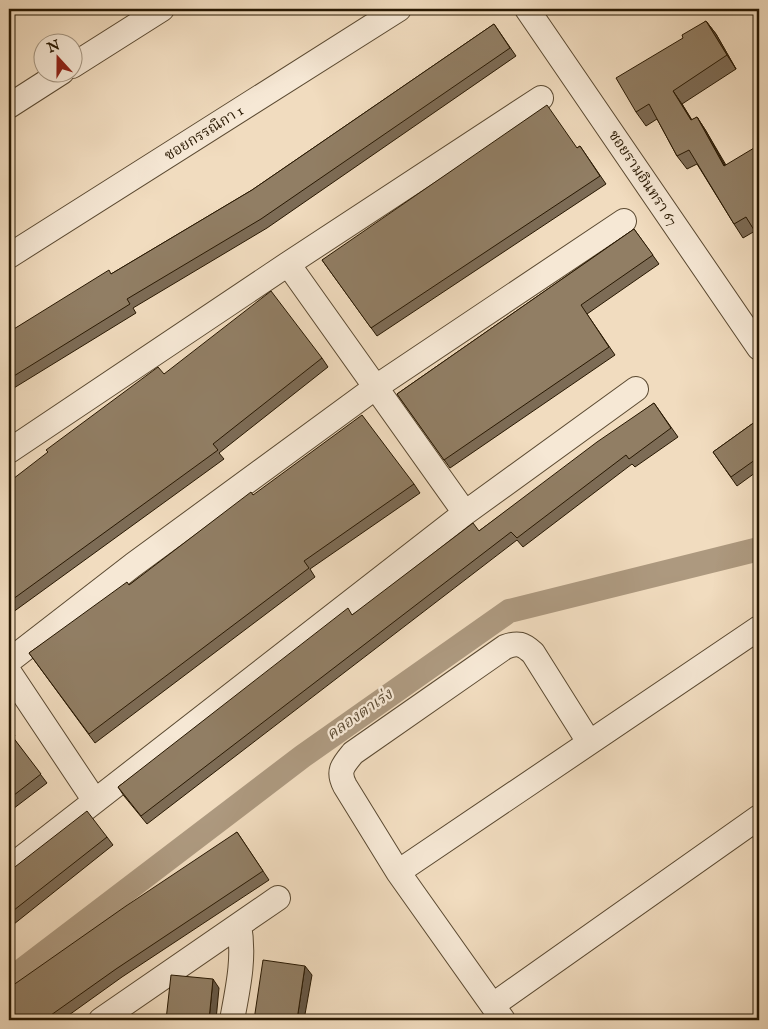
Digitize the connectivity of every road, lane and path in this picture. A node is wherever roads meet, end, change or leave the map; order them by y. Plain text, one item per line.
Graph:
1 (162, 9) edge
2 (399, 9) edge
3 (527, 9) edge
4 (82, 60) edge
5 (46, 82) edge
6 (541, 98) dead end
7 (9, 106) edge
8 (624, 221) dead end
9 (9, 256) edge
10 (288, 264) junction
11 (759, 348) edge
12 (376, 386) junction
13 (636, 389) dead end
14 (9, 451) edge
15 (465, 513) junction
16 (759, 628) edge
17 (9, 661) edge
18 (9, 672) edge
19 (589, 742) junction
20 (95, 801) junction
21 (759, 817) edge
22 (9, 868) edge
23 (398, 872) junction
24 (278, 898) dead end
25 (240, 925) junction
26 (498, 1012) edge
27 (101, 1020) edge
28 (232, 1020) edge

1 - 4 street
2 - 9 street, ซอยกรรณิกา 1
3 - 11 street, ซอยรามอินทรา 67
5 - 7 street
6 - 10 street
8 - 12 street
10 - 12 street
10 - 14 street
12 - 15 street
12 - 17 street
13 - 15 street
15 - 20 street
16 - 19 street
18 - 20 street
19 - 23 street
19 - 23 street
20 - 22 street
21 - 26 street
23 - 26 street
24 - 25 street
25 - 27 street
25 - 28 street

